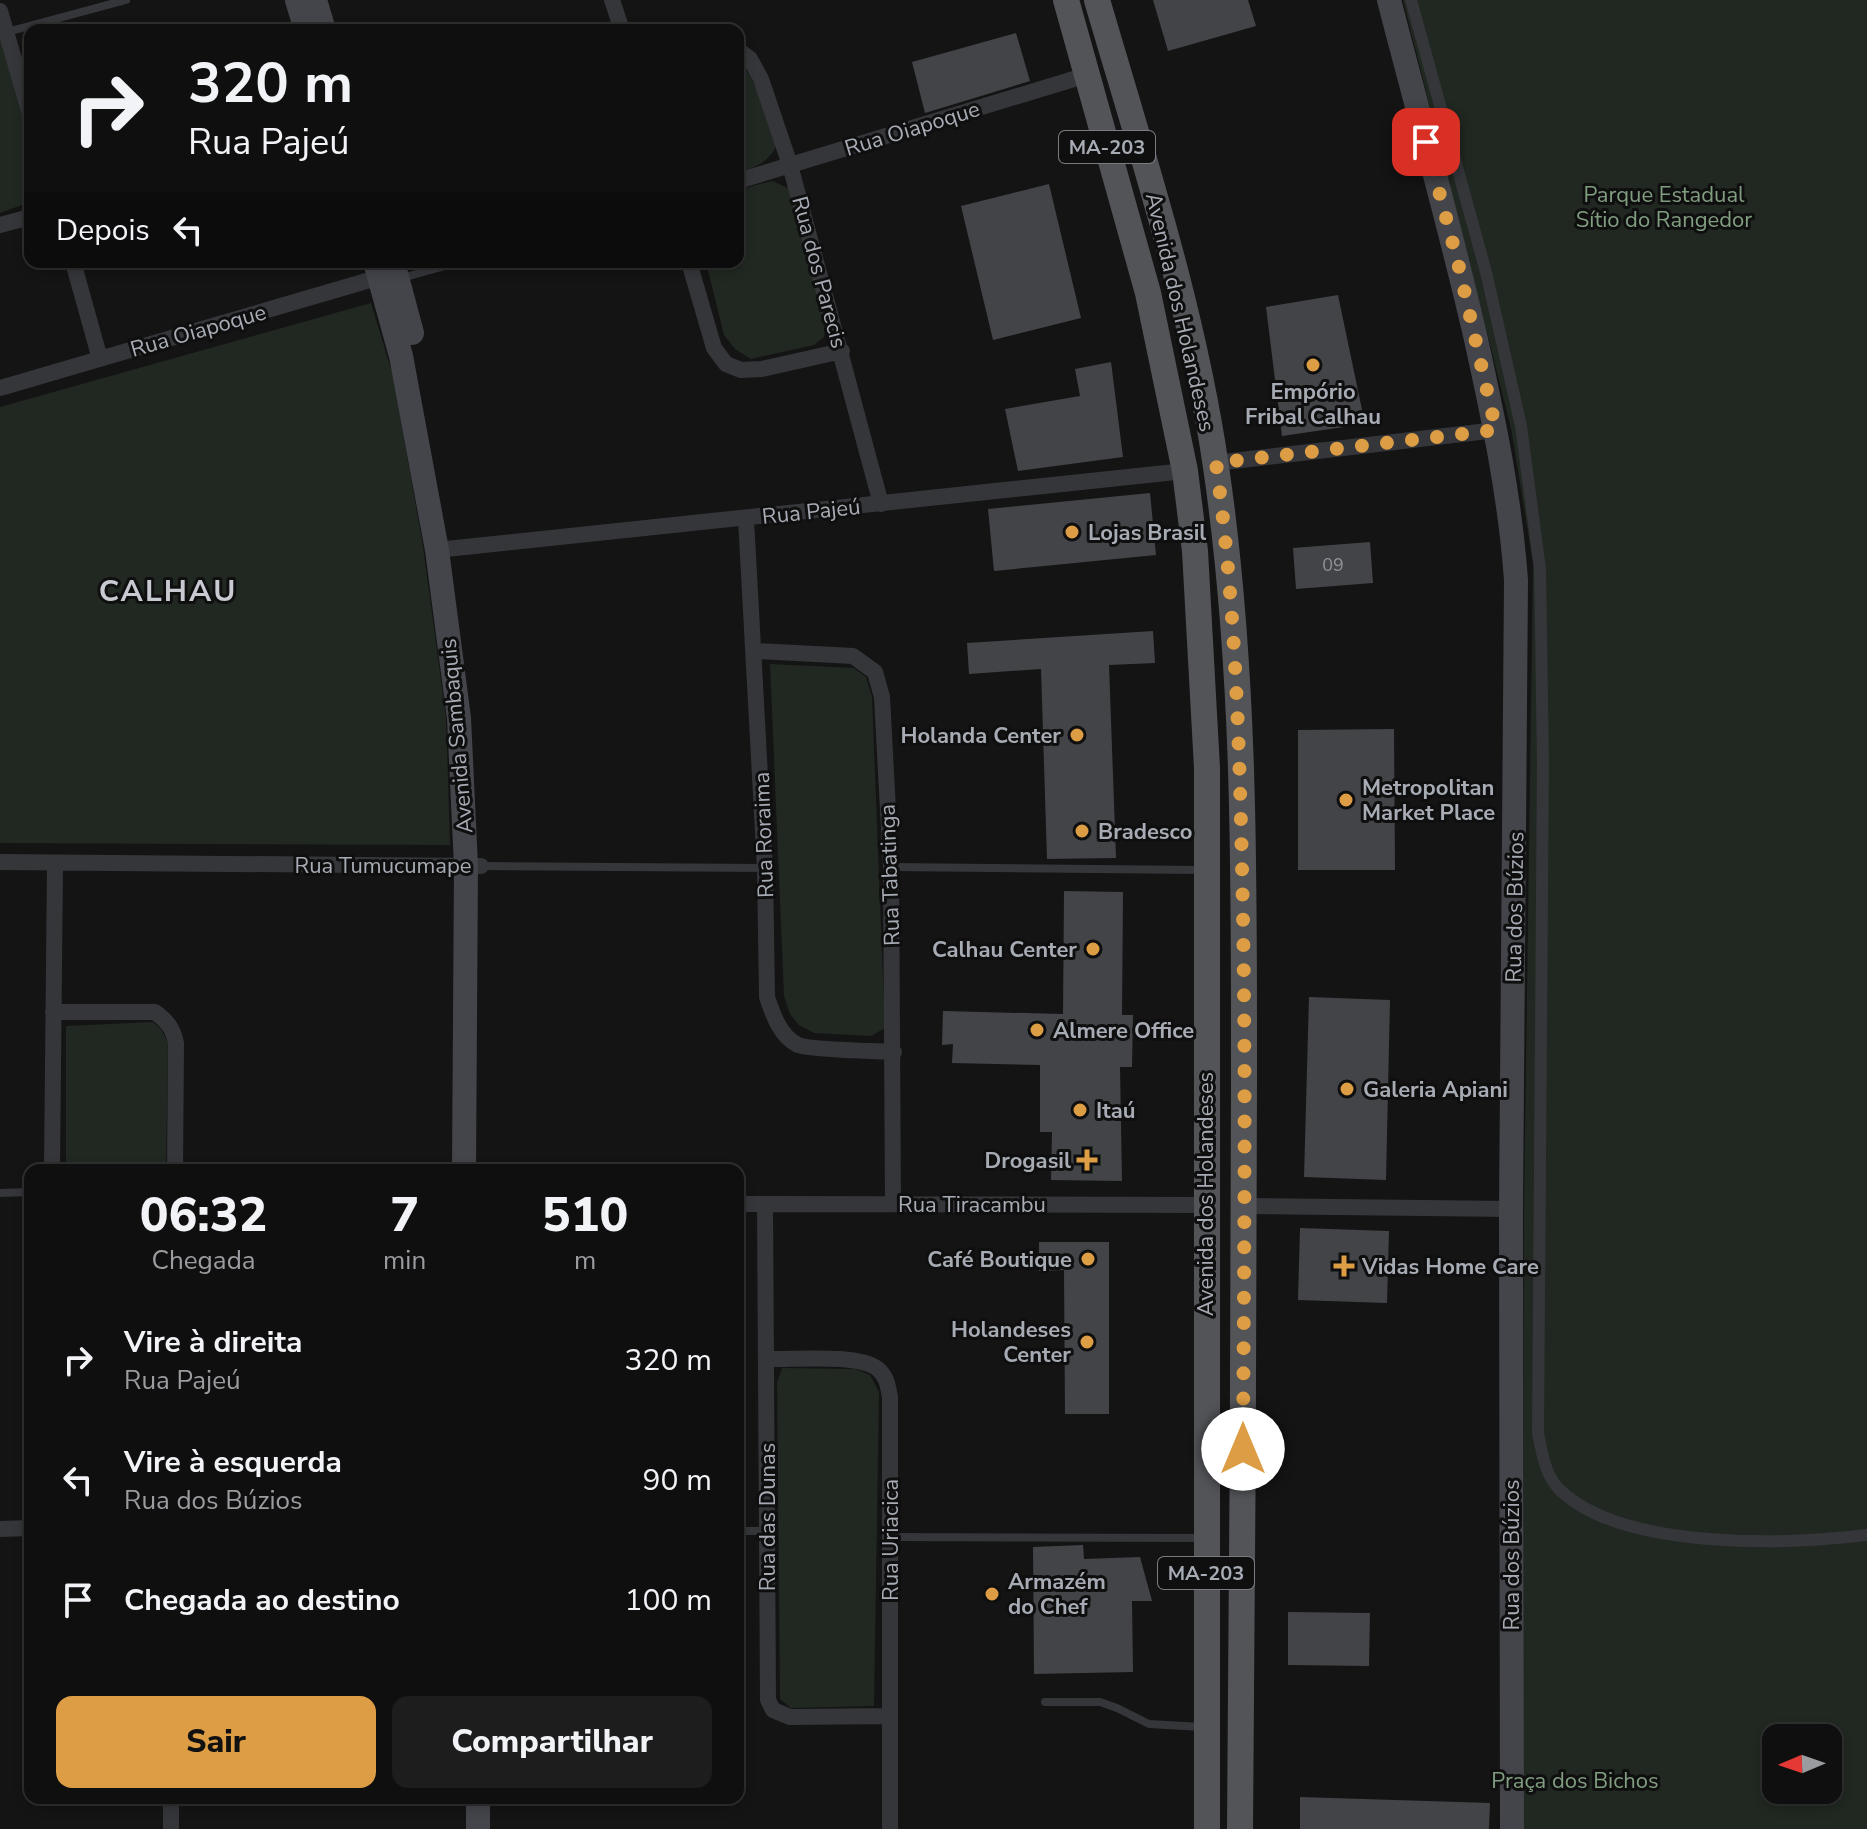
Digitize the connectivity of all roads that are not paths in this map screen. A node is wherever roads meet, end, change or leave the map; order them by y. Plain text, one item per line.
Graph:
1 (126, 0) edge
2 (297, 0) edge
3 (315, 0) edge
4 (612, 0) edge
5 (1066, 0) edge
6 (1097, 0) edge
7 (1389, 0) edge
8 (1411, 0) edge
9 (0, 11) edge
10 (36, 24) edge
11 (304, 24) edge
12 (322, 24) edge
13 (620, 24) edge
14 (24, 27) edge
15 (6, 32) junction
16 (744, 54) edge
17 (1087, 75) junction
18 (24, 94) edge
19 (790, 165) junction
20 (744, 179) edge
21 (24, 219) edge
22 (0, 225) edge
23 (75, 268) edge
24 (412, 268) edge
25 (691, 268) edge
26 (388, 271) edge
27 (842, 351) junction
28 (100, 359) junction
29 (0, 388) edge
30 (1496, 430) junction
31 (1216, 463) junction
32 (1185, 471) junction
33 (881, 504) junction
34 (746, 519) junction
35 (444, 550) junction
36 (755, 651) junction
37 (0, 862) edge
38 (55, 863) junction
39 (474, 866) junction
40 (891, 867) junction
41 (765, 868) junction
42 (1206, 870) junction
43 (53, 1012) junction
44 (894, 1052) junction
45 (1206, 1118) junction
46 (52, 1164) edge
47 (175, 1164) edge
48 (464, 1164) edge
49 (480, 1164) edge
50 (24, 1192) edge
51 (0, 1193) edge
52 (744, 1204) edge
53 (765, 1204) junction
54 (893, 1204) junction
55 (1205, 1205) junction
56 (1244, 1206) junction
57 (1511, 1209) junction
58 (1244, 1279) junction
59 (1205, 1316) junction
60 (766, 1359) junction
61 (1243, 1449) junction
62 (24, 1528) edge
63 (0, 1529) edge
64 (744, 1531) edge
65 (767, 1531) junction
66 (1867, 1535) edge
67 (890, 1537) junction
68 (1206, 1538) junction
69 (1045, 1702) dead end
70 (890, 1716) junction
71 (1207, 1727) junction
72 (171, 1804) edge
73 (462, 1804) edge
74 (478, 1804) edge
75 (171, 1829) edge
76 (462, 1829) edge
77 (478, 1829) edge
78 (890, 1829) edge
79 (1207, 1829) edge
80 (1240, 1829) edge
81 (1512, 1829) edge

1 - 10 lane
2 - 11 main road
3 - 12 main road
4 - 13 street
5 - 17 main road, Avenida dos Holandeses / MA-203
6 - 31 main road, Avenida dos Holandeses / MA-203
7 - 30 main road, Rua dos Búzios
8 - 66 street
9 - 15 street
14 - 15 lane
15 - 18 street
16 - 19 street, Rua dos Parecis
17 - 19 street, Rua Oiapoque
17 - 32 main road, Avenida dos Holandeses / MA-203
19 - 20 street, Rua Oiapoque
19 - 27 street, Rua dos Parecis
21 - 22 street
23 - 28 street
24 - 26 lane
25 - 27 street
26 - 28 street, Rua Oiapoque
26 - 35 main road, Avenida Sambaquis
27 - 33 street, Rua dos Parecis
28 - 29 street, Rua Oiapoque
30 - 31 street
30 - 57 main road, Rua dos Búzios
31 - 56 main road, Avenida dos Holandeses / MA-203
32 - 33 street, Rua Pajeú
32 - 42 main road, Avenida dos Holandeses / MA-203
33 - 34 street, Rua Pajeú
34 - 35 street, Rua Pajeú
34 - 36 street, Rua Roraima
35 - 39 main road, Avenida Sambaquis
36 - 40 street, Rua Tabatinga
36 - 41 street, Rua Roraima
37 - 38 street, Rua Tumucumape
38 - 39 street, Rua Tumucumape
38 - 43 street
39 - 41 lane, Rua Tumucumape
39 - 48 main road, Avenida Sambaquis
39 - 49 main road, Avenida Sambaquis
40 - 42 lane
40 - 44 street, Rua Tabatinga
41 - 44 street, Rua Roraima
42 - 45 main road, Avenida dos Holandeses / MA-203
43 - 46 street
43 - 47 street
44 - 54 street, Rua Tabatinga
45 - 55 main road, Avenida dos Holandeses / MA-203
45 - 58 main road
50 - 51 lane
52 - 53 street, Rua Tiracambu
53 - 54 street, Rua Tiracambu
53 - 60 street, Rua das Dunas
54 - 55 street, Rua Tiracambu
55 - 59 main road, Avenida dos Holandeses / MA-203
56 - 57 street
56 - 58 main road, Avenida dos Holandeses / MA-203
57 - 81 main road, Rua dos Búzios
58 - 61 main road, Avenida dos Holandeses / MA-203
59 - 61 main road
59 - 68 main road, Avenida dos Holandeses / MA-203
60 - 65 street, Rua das Dunas
60 - 67 street, Rua Uriacica
61 - 80 main road, Avenida dos Holandeses / MA-203
62 - 63 street
64 - 65 lane
65 - 70 street, Rua das Dunas
67 - 68 lane
67 - 70 street, Rua Uriacica
68 - 71 main road, Avenida dos Holandeses / MA-203
69 - 71 lane
70 - 78 street, Rua Uriacica
71 - 79 main road, Avenida dos Holandeses / MA-203
72 - 75 street
73 - 76 main road
74 - 77 main road

